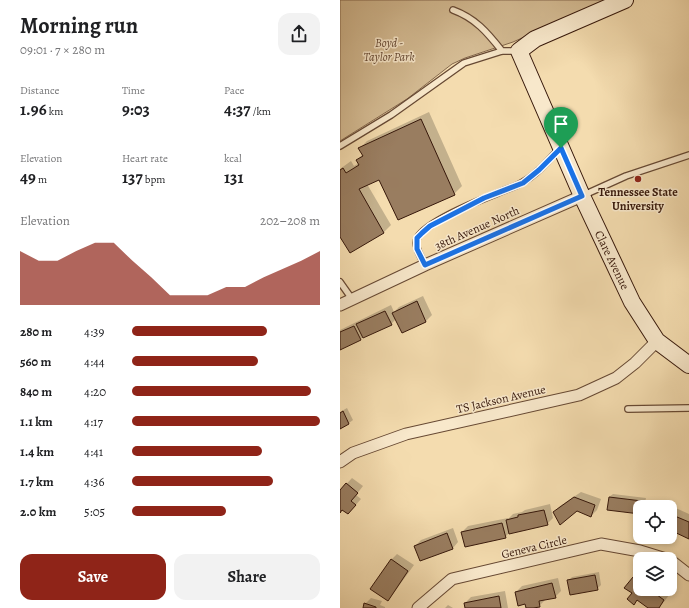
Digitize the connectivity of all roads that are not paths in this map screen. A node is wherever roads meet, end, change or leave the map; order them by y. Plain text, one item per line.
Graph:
1 (625, 0) edge
2 (453, 10) dead end
3 (502, 51) junction
4 (519, 51) junction
5 (340, 146) edge
6 (561, 148) junction
7 (689, 154) edge
8 (582, 196) junction
9 (425, 265) junction
10 (340, 282) edge
11 (352, 299) junction
12 (340, 305) edge
13 (657, 341) junction
14 (689, 365) edge
15 (689, 408) edge
16 (628, 409) dead end
17 (340, 462) edge
18 (643, 552) edge
19 (677, 566) edge
20 (689, 575) edge
21 (418, 608) edge

1 - 4 street
2 - 3 lane
3 - 4 lane
3 - 5 lane
4 - 6 street, Clare Avenue
6 - 8 street, Clare Avenue
6 - 9 lane
7 - 8 lane
8 - 9 street, 38th Avenue North
8 - 13 street, Clare Avenue
9 - 11 street, 38th Avenue North
10 - 11 lane
11 - 12 street, 38th Avenue North
13 - 14 street, Clare Avenue
13 - 17 street, TS Jackson Avenue
15 - 16 lane
18 - 21 street, Geneva Circle
19 - 20 street

